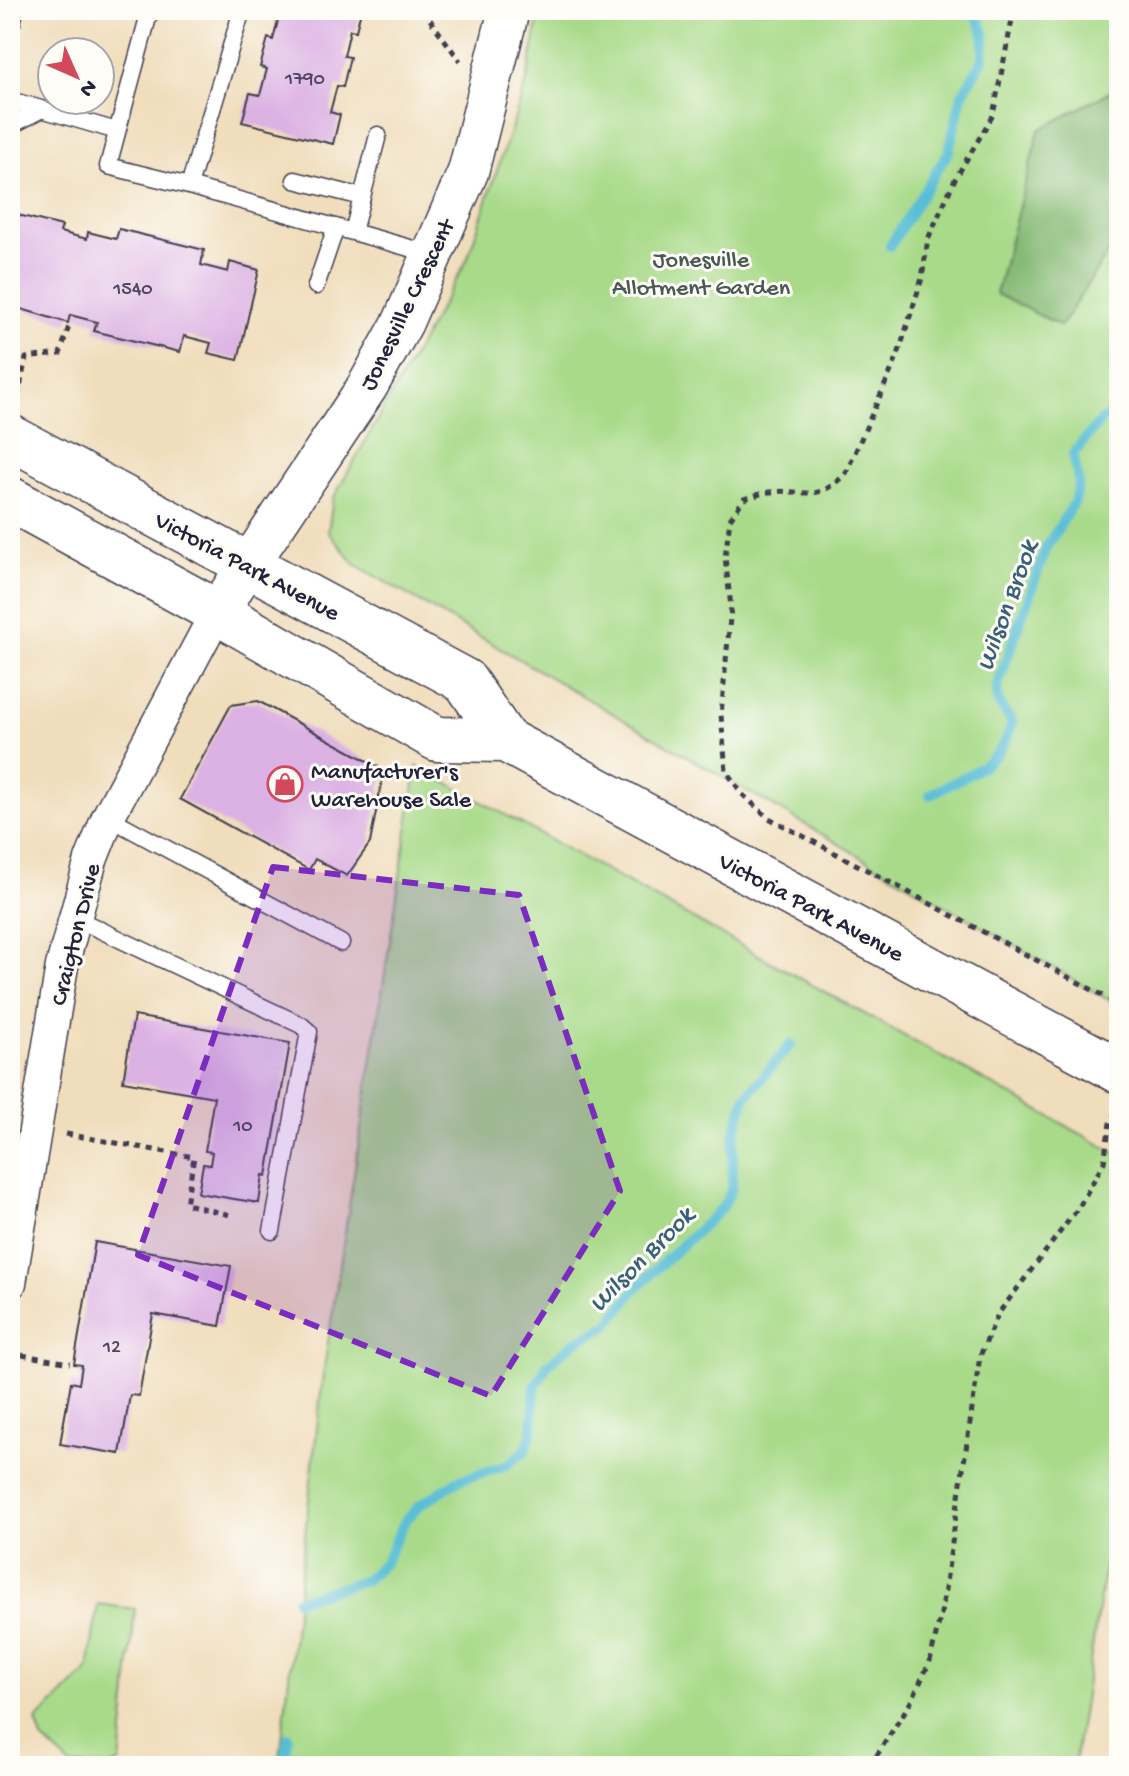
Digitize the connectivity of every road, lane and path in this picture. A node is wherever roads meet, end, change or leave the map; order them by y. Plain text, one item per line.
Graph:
1 (150, 10) edge
2 (242, 10) edge
3 (423, 10) edge
4 (509, 10) edge
5 (1014, 10) edge
6 (462, 63) dead end
7 (10, 100) edge
8 (36, 107) edge
9 (36, 112) edge
10 (66, 116) edge
11 (10, 126) edge
12 (117, 131) junction
13 (378, 135) dead end
14 (295, 180) dead end
15 (189, 186) junction
16 (362, 197) junction
17 (336, 227) junction
18 (353, 232) junction
19 (435, 255) junction
20 (316, 286) dead end
21 (70, 323) dead end
22 (14, 417) edge
23 (10, 499) edge
24 (249, 565) junction
25 (217, 612) junction
26 (505, 740) junction
27 (108, 817) junction
28 (75, 918) junction
29 (341, 943) dead end
30 (1119, 1004) edge
31 (1119, 1071) edge
32 (1119, 1106) edge
33 (35, 1129) junction
34 (230, 1215) dead end
35 (272, 1231) dead end
36 (10, 1283) edge
37 (10, 1353) edge
38 (70, 1363) dead end
39 (870, 1766) edge

1 - 12 lane
2 - 15 lane
3 - 6 path
4 - 19 street, Jonesville Crescent
5 - 30 path
7 - 8 lane
9 - 11 lane
10 - 12 lane
12 - 15 lane
13 - 16 lane
14 - 16 lane
15 - 17 lane
16 - 18 lane
17 - 18 lane
17 - 20 lane
18 - 19 lane
19 - 24 street, Jonesville Crescent
21 - 22 path
22 - 24 main road, Victoria Park Avenue
23 - 25 main road, Victoria Park Avenue
24 - 25 street, Jonesville Crescent
24 - 26 main road, Victoria Park Avenue
25 - 26 main road, Victoria Park Avenue
25 - 27 street, Craigton Drive
26 - 31 main road, Victoria Park Avenue
27 - 28 street, Craigton Drive
27 - 29 lane
28 - 33 street, Craigton Drive
28 - 35 lane
32 - 39 path
33 - 34 path
33 - 36 street, Craigton Drive
37 - 38 path

